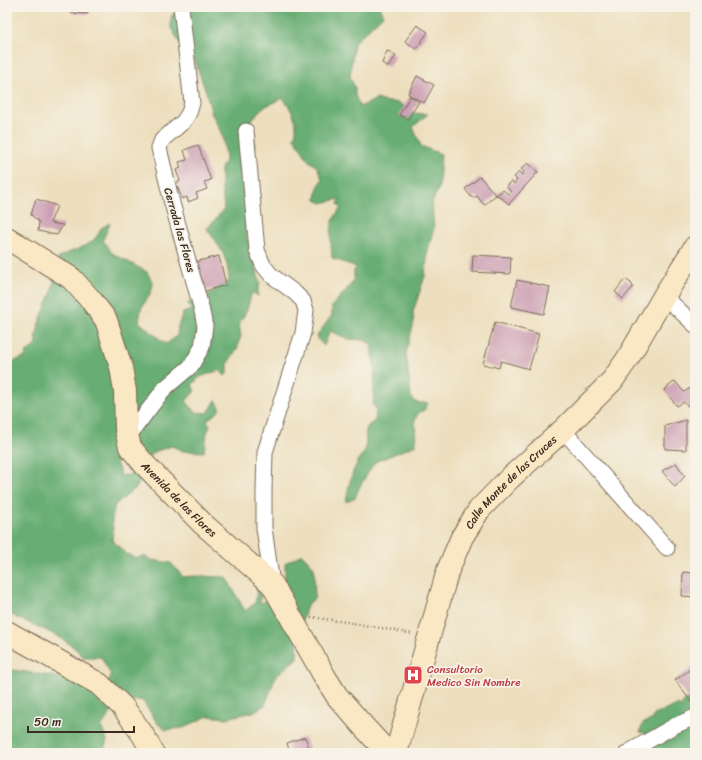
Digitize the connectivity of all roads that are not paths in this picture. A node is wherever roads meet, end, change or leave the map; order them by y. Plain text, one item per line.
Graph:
1 (181, 7) edge
2 (246, 131) dead end
3 (7, 238) edge
4 (695, 247) edge
5 (664, 296) junction
6 (695, 325) edge
7 (563, 430) junction
8 (127, 438) junction
9 (667, 548) dead end
10 (272, 584) junction
11 (7, 632) edge
12 (695, 717) edge
13 (153, 753) edge
14 (388, 753) edge
15 (396, 753) edge
16 (627, 753) edge

1 - 8 street, Cerrada las Flores
2 - 10 street
3 - 8 street, Avenida de las Flores
4 - 5 street, Calle Monte de las Cruces
5 - 6 street
5 - 7 street, Calle Monte de las Cruces
7 - 9 street
7 - 15 street, Calle Monte de las Cruces
8 - 10 street, Avenida de las Flores
10 - 14 street, Avenida de las Flores
11 - 13 street
12 - 16 street

